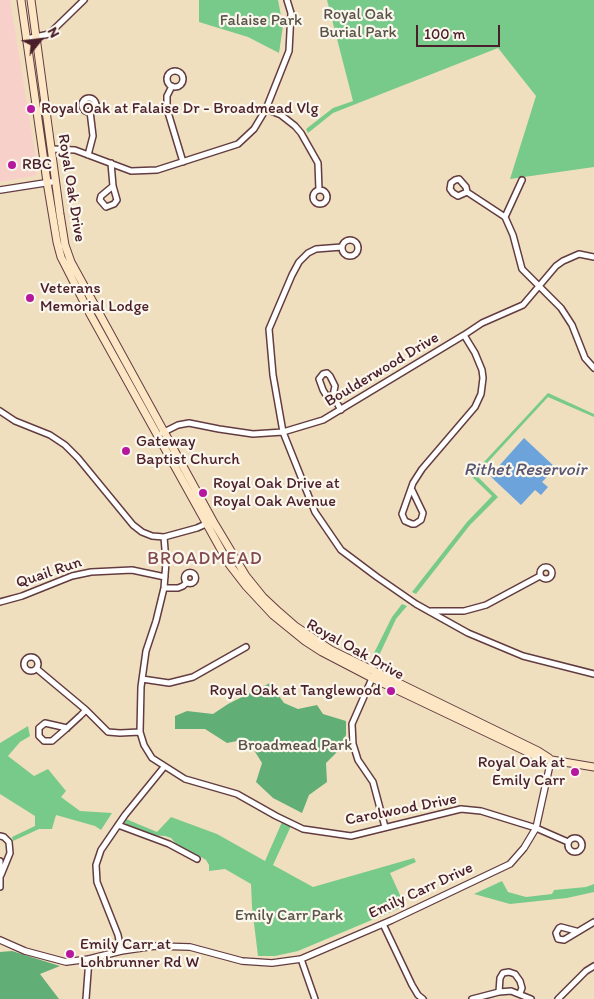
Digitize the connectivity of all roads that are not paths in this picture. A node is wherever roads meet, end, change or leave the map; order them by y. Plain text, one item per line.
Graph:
1 (21, 0) edge
2 (31, 0) edge
3 (84, 0) edge
4 (287, 0) edge
5 (36, 37) junction
6 (26, 39) junction
7 (172, 86) dead end
8 (266, 109) junction
9 (90, 111) dead end
10 (51, 150) junction
11 (88, 155) junction
12 (183, 162) junction
13 (111, 163) junction
14 (522, 180) dead end
15 (55, 181) junction
16 (47, 182) junction
17 (113, 186) dead end
18 (0, 190) edge
19 (319, 190) dead end
20 (467, 192) dead end
21 (505, 217) junction
22 (342, 247) dead end
23 (594, 256) edge
24 (540, 285) junction
25 (464, 335) junction
26 (594, 368) edge
27 (333, 396) dead end
28 (341, 410) junction
29 (0, 411) edge
30 (283, 432) junction
31 (160, 434) junction
32 (412, 490) junction
33 (209, 522) junction
34 (164, 537) junction
35 (540, 576) dead end
36 (165, 577) junction
37 (186, 583) dead end
38 (164, 588) junction
39 (0, 602) edge
40 (431, 611) junction
41 (246, 647) dead end
42 (37, 669) dead end
43 (594, 674) edge
44 (373, 675) junction
45 (142, 679) junction
46 (86, 710) junction
47 (67, 728) junction
48 (140, 732) junction
49 (551, 760) junction
50 (164, 767) junction
51 (594, 767) edge
52 (118, 825) junction
53 (385, 827) junction
54 (536, 828) junction
55 (0, 836) edge
56 (568, 842) dead end
57 (197, 859) dead end
58 (0, 861) edge
59 (1, 875) edge
60 (0, 887) edge
61 (594, 922) edge
62 (383, 924) junction
63 (576, 932) dead end
64 (0, 940) edge
65 (120, 951) junction
66 (89, 959) junction
67 (301, 959) junction
68 (594, 966) edge
69 (586, 972) junction
70 (594, 972) edge
71 (499, 992) junction
72 (520, 994) junction
73 (86, 999) edge
74 (315, 999) edge
75 (423, 999) edge
76 (472, 999) edge
77 (531, 999) edge
78 (558, 999) edge

1 - 6 main road, Royal Oak Drive
2 - 5 main road, Royal Oak Drive
3 - 5 street
4 - 8 street
5 - 6 street
5 - 10 main road, Royal Oak Drive
6 - 16 main road, Royal Oak Drive
7 - 12 street
8 - 12 street
8 - 19 street
9 - 11 street
10 - 11 street
10 - 15 main road, Royal Oak Drive
11 - 13 street
12 - 13 street
13 - 17 street
14 - 21 street
15 - 16 street
15 - 31 main road, Royal Oak Drive
16 - 18 street
16 - 31 main road, Royal Oak Drive
20 - 21 street
21 - 24 street
22 - 30 street
23 - 24 street, Boulderwood Drive
24 - 25 street, Boulderwood Drive
24 - 26 street
25 - 28 street, Boulderwood Drive
25 - 32 street
27 - 28 street
28 - 30 street, Boulderwood Drive
29 - 34 street
30 - 31 street, Boulderwood Drive
30 - 40 street
31 - 33 main road, Royal Oak Drive
32 - 32 street
33 - 34 street
33 - 44 main road, Royal Oak Drive
34 - 36 street, Carolwood Drive
35 - 40 street
36 - 38 street, Carolwood Drive
36 - 39 street, Quail Run
37 - 38 street
38 - 45 street, Carolwood Drive
40 - 43 street
41 - 45 street
42 - 46 street
44 - 49 main road, Royal Oak Drive
44 - 53 street
45 - 48 street, Carolwood Drive
46 - 47 street
46 - 48 street
47 - 47 street
48 - 50 street, Carolwood Drive
49 - 51 main road, Royal Oak Drive
49 - 54 street, Emily Carr Drive
50 - 52 street
50 - 53 street, Carolwood Drive
52 - 57 street
52 - 65 street
53 - 54 street, Carolwood Drive
54 - 56 street, Carolwood Drive
54 - 62 street, Emily Carr Drive
55 - 59 street
58 - 59 street
59 - 60 street
61 - 63 street
62 - 67 street, Emily Carr Drive
62 - 75 street
64 - 66 street, Emily Carr Drive
65 - 66 street, Emily Carr Drive
65 - 67 street, Emily Carr Drive
66 - 73 street
67 - 74 street
68 - 69 street
69 - 70 street
69 - 78 street
71 - 72 street
71 - 72 street
71 - 76 street
72 - 77 street

